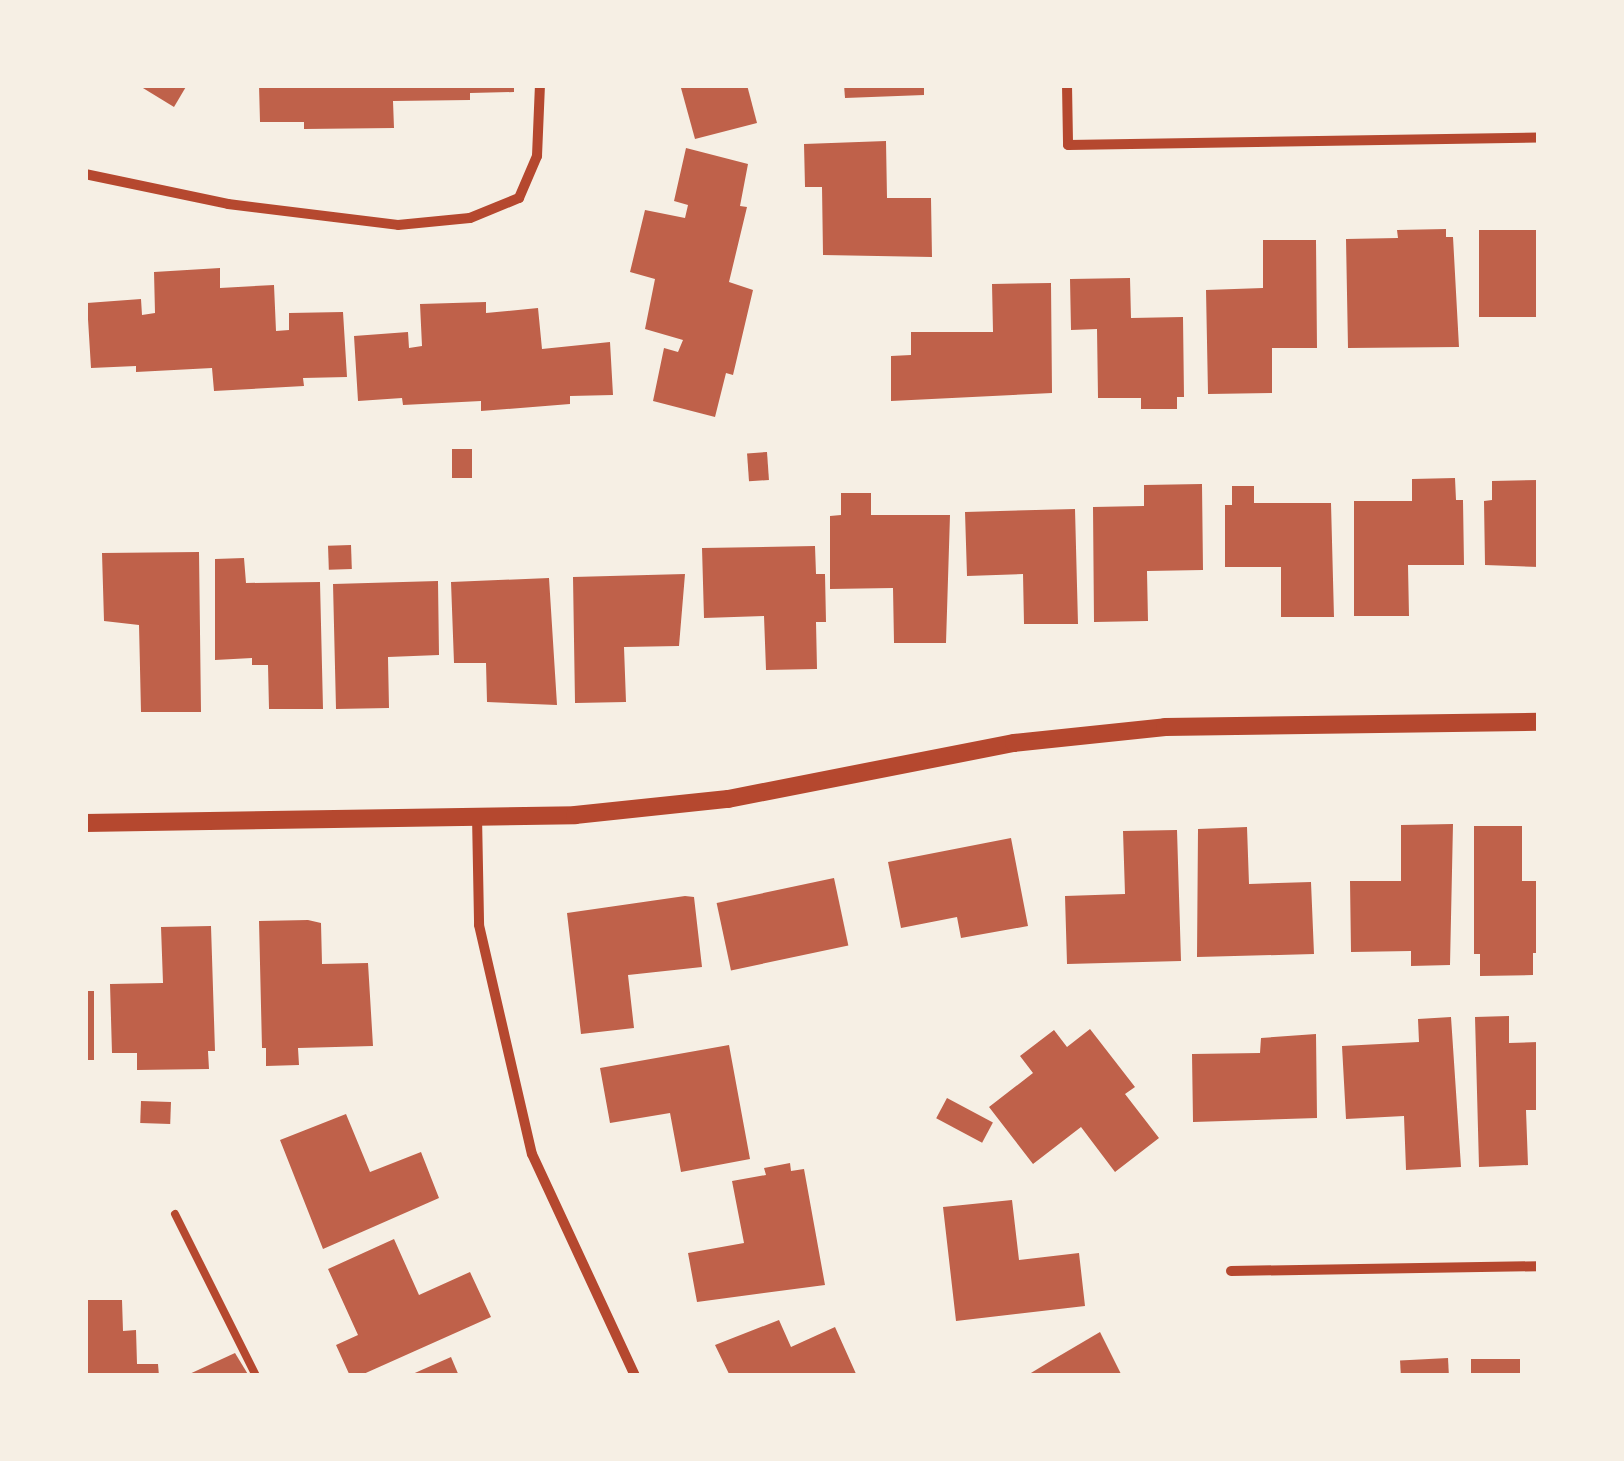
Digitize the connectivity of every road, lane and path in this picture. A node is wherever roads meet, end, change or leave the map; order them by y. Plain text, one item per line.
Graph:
1 (540, 85) edge
2 (1068, 85) edge
3 (1539, 138) edge
4 (85, 174) edge
5 (1539, 722) edge
6 (477, 816) junction
7 (85, 823) edge
8 (175, 1214) dead end
9 (1539, 1266) edge
10 (1231, 1271) dead end
11 (256, 1376) edge
12 (635, 1376) edge

1 - 4 street
2 - 3 street
5 - 6 street
6 - 7 street
6 - 12 street
8 - 11 lane
9 - 10 street

